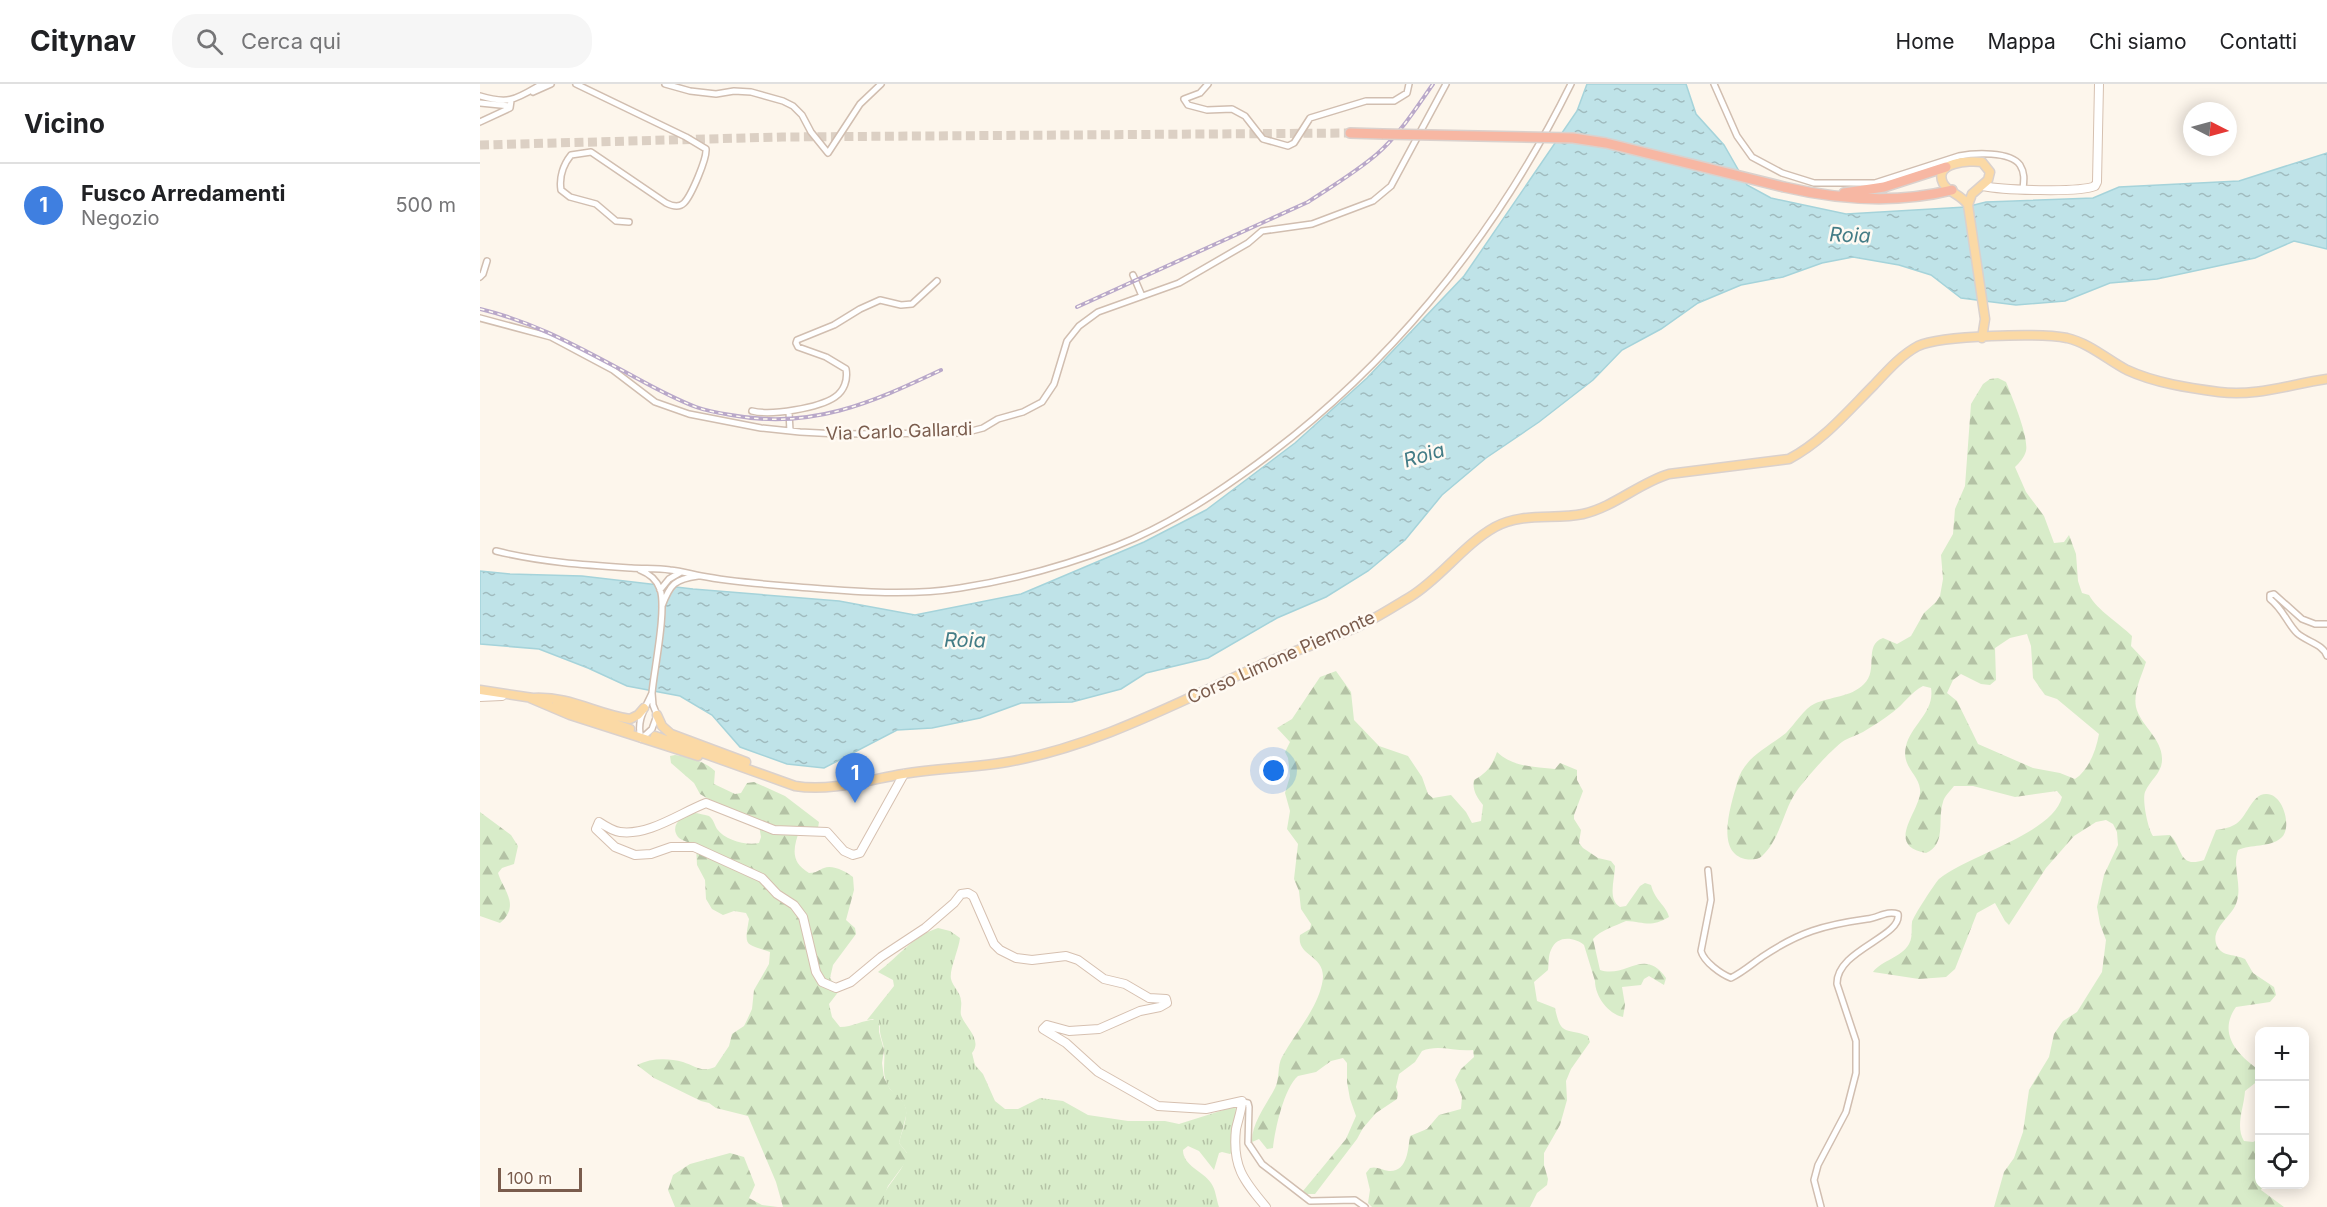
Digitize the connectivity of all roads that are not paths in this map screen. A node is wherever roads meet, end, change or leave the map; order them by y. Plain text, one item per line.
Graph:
1 (542, 84) edge
2 (551, 84) edge
3 (576, 84) edge
4 (665, 84) edge
5 (881, 84) edge
6 (1208, 84) edge
7 (1409, 84) edge
8 (1446, 84) edge
9 (1571, 84) edge
10 (1714, 84) edge
11 (2098, 84) edge
12 (528, 93) junction
13 (480, 96) edge
14 (480, 103) edge
15 (511, 103) junction
16 (480, 122) edge
17 (1350, 133) tunnel mouth
18 (1946, 167) junction
19 (1990, 172) junction
20 (1981, 187) junction
21 (2004, 189) junction
22 (2023, 189) junction
23 (1953, 190) junction
24 (1825, 195) junction
25 (1968, 205) junction
26 (629, 222) dead end
27 (487, 261) dead end
28 (1133, 275) dead end
29 (480, 277) edge
30 (937, 280) dead end
31 (1142, 296) junction
32 (480, 318) edge
33 (1988, 337) junction
34 (2327, 379) edge
35 (752, 411) dead end
36 (789, 412) junction
37 (790, 431) junction
38 (496, 551) dead end
39 (635, 569) junction
40 (662, 569) junction
41 (683, 572) junction
42 (701, 576) junction
43 (669, 579) junction
44 (660, 590) junction
45 (668, 590) junction
46 (662, 607) junction
47 (2327, 624) edge
48 (2327, 656) edge
49 (480, 690) edge
50 (652, 693) junction
51 (516, 696) junction
52 (480, 697) edge
53 (530, 698) junction
54 (641, 714) junction
55 (658, 721) junction
56 (630, 729) dead end
57 (655, 736) dead end
58 (640, 739) junction
59 (904, 774) junction
60 (795, 786) junction
61 (1708, 870) dead end
62 (1243, 1102) junction
63 (1266, 1207) edge
64 (1365, 1207) edge
65 (1821, 1207) edge

1 - 12 street
2 - 12 street
3 - 26 street
4 - 5 street
6 - 7 street
8 - 31 street, Via Carlo Gallardi
9 - 42 street
10 - 22 street
11 - 22 main road
12 - 15 street
13 - 15 street
14 - 15 street
15 - 16 street
17 - 24 highway, bridge
18 - 19 main road
18 - 23 main road
18 - 24 highway
19 - 20 main road
19 - 21 main road
20 - 21 main road
20 - 23 main road
20 - 25 main road
21 - 22 main road
23 - 24 highway
23 - 25 main road
25 - 33 main road
27 - 29 street
28 - 31 street
30 - 36 street
31 - 37 street, Via Carlo Gallardi
32 - 37 street, Via Carlo Gallardi
33 - 34 main road, Corso Limone Piemonte
33 - 59 main road, Corso Limone Piemonte
35 - 36 street
36 - 37 street
38 - 39 street
39 - 40 street
39 - 44 street
40 - 41 street
40 - 43 street
41 - 42 street
41 - 43 street
42 - 45 street
43 - 44 street
43 - 45 street
44 - 46 street
45 - 46 street
46 - 50 street
47 - 48 street
49 - 51 main road
50 - 54 street
50 - 55 street
51 - 52 main road
51 - 53 main road
53 - 54 main road
53 - 56 main road
53 - 58 main road
54 - 58 street
55 - 58 street
55 - 60 main road
57 - 60 main road, Corso Limone Piemonte
58 - 60 main road
59 - 60 main road, Corso Limone Piemonte
59 - 62 main road
61 - 65 street
62 - 63 main road
62 - 64 street

